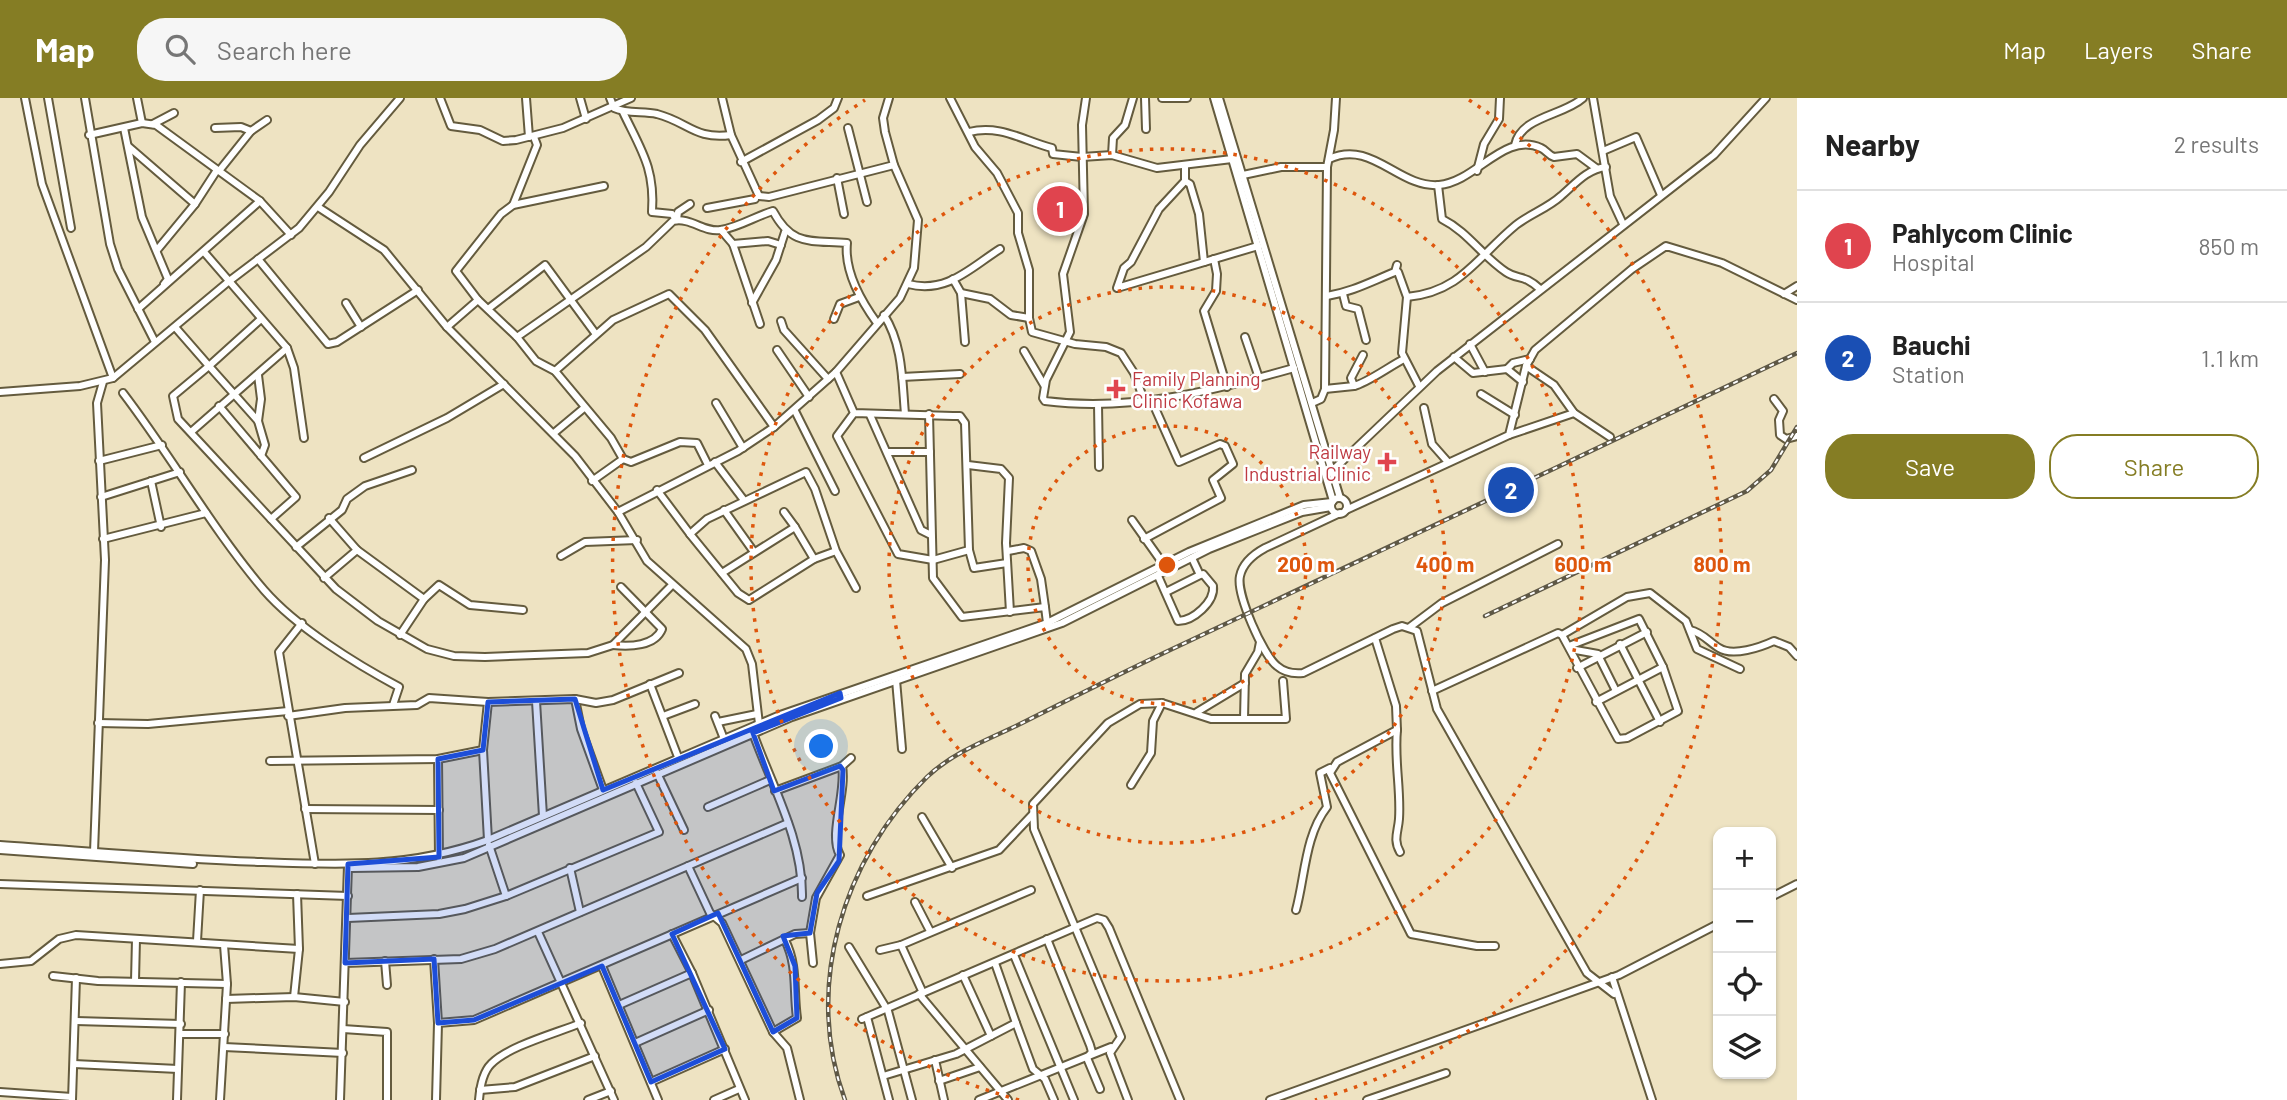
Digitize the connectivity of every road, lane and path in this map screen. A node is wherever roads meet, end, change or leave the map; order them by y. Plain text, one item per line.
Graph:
1 (26, 98) edge
2 (48, 98) edge
3 (85, 98) edge
4 (136, 98) edge
5 (400, 98) edge
6 (440, 98) edge
7 (527, 98) edge
8 (580, 98) edge
9 (610, 98) edge
10 (631, 98) edge
11 (722, 98) edge
12 (838, 98) edge
13 (879, 98) edge
14 (950, 98) edge
15 (1086, 98) edge
16 (1133, 98) edge
17 (1145, 98) edge
18 (1162, 98) edge
19 (1187, 98) edge
20 (1216, 98) edge
21 (1336, 98) edge
22 (1500, 98) edge
23 (1583, 98) edge
24 (1593, 98) edge
25 (1766, 98) edge
26 (887, 101) edge
27 (614, 108) junction
28 (174, 113) dead end
29 (623, 113) junction
30 (586, 119) junction
31 (267, 120) dead end
32 (142, 123) junction
33 (153, 124) junction
34 (124, 128) junction
35 (215, 128) dead end
36 (848, 128) dead end
37 (1146, 129) dead end
38 (251, 131) junction
39 (969, 132) junction
40 (89, 135) junction
41 (731, 135) junction
42 (531, 137) junction
43 (1515, 145) junction
44 (128, 147) junction
45 (1603, 151) junction
46 (1112, 155) junction
47 (1082, 157) junction
48 (1232, 159) junction
49 (741, 162) junction
50 (1328, 163) junction
51 (894, 165) junction
52 (1185, 167) junction
53 (1606, 167) junction
54 (1596, 168) junction
55 (218, 171) junction
56 (1477, 171) junction
57 (860, 174) junction
58 (1243, 175) junction
59 (837, 178) junction
60 (1185, 181) junction
61 (1438, 185) junction
62 (604, 186) dead end
63 (1661, 195) junction
64 (757, 198) junction
65 (260, 201) junction
66 (867, 202) dead end
67 (195, 204) junction
68 (690, 204) dead end
69 (513, 205) junction
70 (318, 207) junction
71 (707, 208) dead end
72 (759, 214) junction
73 (844, 214) dead end
74 (677, 220) junction
75 (1623, 224) junction
76 (71, 228) dead end
77 (721, 230) junction
78 (785, 232) junction
79 (291, 235) junction
80 (733, 244) junction
81 (781, 245) junction
82 (1258, 246) junction
83 (1000, 249) dead end
84 (157, 250) junction
85 (204, 252) junction
86 (1486, 256) junction
87 (258, 259) junction
88 (1214, 259) junction
89 (1204, 262) junction
90 (953, 279) junction
91 (228, 282) junction
92 (164, 284) junction
93 (908, 284) junction
94 (1797, 286) edge
95 (1541, 289) junction
96 (418, 290) junction
97 (961, 293) junction
98 (1343, 294) junction
99 (1784, 294) junction
100 (1327, 296) junction
101 (859, 297) junction
102 (1407, 297) junction
103 (478, 300) junction
104 (571, 300) junction
105 (1797, 300) edge
106 (346, 303) dead end
107 (752, 303) junction
108 (138, 309) junction
109 (488, 309) junction
110 (884, 315) junction
111 (1029, 318) junction
112 (261, 319) junction
113 (834, 319) dead end
114 (781, 321) dead end
115 (877, 323) junction
116 (760, 324) dead end
117 (175, 327) junction
118 (361, 327) junction
119 (447, 327) junction
120 (596, 333) junction
121 (517, 337) junction
122 (1245, 337) dead end
123 (1068, 340) junction
124 (1366, 340) dead end
125 (155, 342) junction
126 (965, 342) dead end
127 (1470, 344) junction
128 (287, 348) junction
129 (777, 351) dead end
130 (1024, 351) dead end
131 (1363, 355) dead end
132 (1454, 357) junction
133 (1404, 359) junction
134 (1528, 363) junction
135 (209, 366) junction
136 (1294, 368) junction
137 (1507, 369) junction
138 (555, 372) junction
139 (836, 372) junction
140 (1485, 372) junction
141 (960, 374) dead end
142 (258, 375) junction
143 (902, 377) junction
144 (113, 378) junction
145 (1259, 378) junction
146 (828, 379) junction
147 (103, 382) junction
148 (1523, 382) junction
149 (504, 384) junction
150 (1044, 385) junction
151 (1354, 386) junction
152 (1419, 386) junction
153 (1227, 387) junction
154 (1325, 389) junction
155 (0, 392) edge
156 (123, 393) dead end
157 (235, 393) junction
158 (1481, 394) dead end
159 (809, 397) junction
160 (1774, 399) dead end
161 (1148, 400) junction
162 (716, 404) dead end
163 (1098, 404) junction
164 (1311, 404) junction
165 (219, 407) junction
166 (584, 408) junction
167 (1424, 408) dead end
168 (795, 411) junction
169 (854, 413) junction
170 (1574, 413) junction
171 (905, 414) junction
172 (929, 414) junction
173 (870, 415) junction
174 (1515, 415) junction
175 (258, 421) junction
176 (774, 427) junction
177 (191, 432) junction
178 (554, 433) junction
179 (1509, 435) junction
180 (1797, 436) edge
181 (1610, 437) dead end
182 (304, 438) dead end
183 (162, 445) junction
184 (743, 448) junction
185 (887, 452) junction
186 (930, 452) junction
187 (261, 456) junction
188 (364, 458) dead end
189 (623, 459) junction
190 (99, 461) junction
191 (1447, 461) junction
192 (712, 464) junction
193 (968, 465) junction
194 (1098, 467) dead end
195 (412, 470) dead end
196 (1332, 471) junction
197 (180, 472) junction
198 (151, 481) junction
199 (592, 481) junction
200 (831, 483) junction
201 (815, 489) junction
202 (657, 490) junction
203 (835, 491) dead end
204 (101, 497) junction
205 (744, 499) junction
206 (1336, 503) junction
207 (1356, 504) junction
208 (724, 510) junction
209 (618, 512) junction
210 (784, 512) dead end
211 (1343, 512) junction
212 (206, 513) junction
213 (328, 518) junction
214 (271, 519) junction
215 (1323, 519) junction
216 (1132, 520) dead end
217 (161, 527) junction
218 (278, 527) junction
219 (794, 527) junction
220 (271, 533) dead end
221 (690, 534) junction
222 (931, 535) junction
223 (1144, 538) junction
224 (103, 539) junction
225 (637, 540) junction
226 (1558, 544) dead end
227 (296, 547) junction
228 (357, 550) junction
229 (969, 550) junction
230 (754, 551) junction
231 (836, 551) junction
232 (1007, 551) junction
233 (561, 556) dead end
234 (1192, 558) junction
235 (814, 559) junction
236 (933, 561) junction
237 (1007, 563) junction
238 (1164, 565) junction
239 (722, 573) junction
240 (1200, 575) junction
241 (1158, 576) junction
242 (324, 578) junction
243 (672, 585) junction
244 (621, 587) dead end
245 (856, 588) dead end
246 (1166, 593) junction
247 (424, 599) junction
248 (1045, 607) junction
249 (523, 610) dead end
250 (646, 611) junction
251 (1010, 612) junction
252 (302, 623) junction
253 (1043, 627) junction
254 (1410, 627) junction
255 (1690, 630) junction
256 (1647, 632) junction
257 (400, 635) junction
258 (1562, 635) junction
259 (1375, 638) junction
260 (1260, 641) junction
261 (1620, 644) junction
262 (613, 645) junction
263 (1569, 648) junction
264 (1599, 655) junction
265 (1797, 656) edge
266 (1663, 667) junction
267 (1577, 668) junction
268 (1740, 669) dead end
269 (679, 673) dead end
270 (896, 680) junction
271 (1639, 680) junction
272 (1283, 681) dead end
273 (1245, 682) junction
274 (650, 684) junction
275 (1432, 691) junction
276 (1616, 691) junction
277 (840, 696) junction
278 (575, 699) junction
279 (536, 701) junction
280 (488, 702) junction
281 (1596, 702) junction
282 (1162, 703) junction
283 (695, 704) dead end
284 (393, 705) junction
285 (1197, 712) junction
286 (288, 714) junction
287 (757, 714) junction
288 (663, 716) junction
289 (1244, 719) junction
290 (1660, 722) junction
291 (98, 723) junction
292 (759, 724) junction
293 (1397, 730) junction
294 (753, 733) junction
295 (724, 739) junction
296 (902, 749) dead end
297 (483, 750) junction
298 (678, 757) junction
299 (851, 758) dead end
300 (438, 760) junction
301 (270, 761) dead end
302 (296, 762) junction
303 (842, 766) junction
304 (1330, 768) junction
305 (657, 773) junction
306 (770, 780) junction
307 (636, 783) junction
308 (1131, 785) dead end
309 (603, 790) junction
310 (775, 790) junction
311 (708, 807) dead end
312 (305, 809) junction
313 (439, 810) junction
314 (1032, 815) junction
315 (543, 816) junction
316 (922, 817) dead end
317 (788, 823) junction
318 (684, 830) dead end
319 (489, 843) junction
320 (0, 848) edge
321 (94, 852) junction
322 (1400, 852) dead end
323 (439, 857) junction
324 (315, 864) junction
325 (348, 866) junction
326 (688, 866) junction
327 (569, 868) junction
328 (952, 868) junction
329 (802, 878) junction
330 (0, 884) edge
331 (1797, 884) edge
332 (200, 890) junction
333 (1031, 890) dead end
334 (297, 894) junction
335 (1776, 894) edge
336 (348, 896) junction
337 (506, 896) junction
338 (867, 896) dead end
339 (802, 897) dead end
340 (915, 902) dead end
341 (1296, 910) dead end
342 (580, 912) junction
343 (712, 916) junction
344 (348, 918) junction
345 (1713, 927) edge
346 (1075, 928) junction
347 (538, 932) junction
348 (930, 932) junction
349 (810, 933) junction
350 (672, 934) junction
351 (136, 939) junction
352 (1047, 939) junction
353 (785, 940) junction
354 (197, 942) junction
355 (224, 945) junction
356 (901, 945) junction
357 (1494, 946) dead end
358 (849, 947) dead end
359 (299, 949) junction
360 (880, 950) dead end
361 (1014, 955) junction
362 (434, 959) junction
363 (741, 960) junction
364 (385, 961) junction
365 (345, 963) junction
366 (813, 963) dead end
367 (995, 963) junction
368 (0, 964) edge
369 (602, 966) junction
370 (692, 973) junction
371 (963, 975) junction
372 (53, 976) dead end
373 (1613, 977) junction
374 (76, 978) junction
375 (135, 981) junction
376 (181, 982) junction
377 (563, 982) junction
378 (1597, 983) junction
379 (227, 984) junction
380 (387, 985) dead end
381 (921, 993) junction
382 (1616, 994) junction
383 (294, 997) junction
384 (226, 999) junction
385 (345, 1002) junction
386 (619, 1005) junction
387 (885, 1009) junction
388 (709, 1010) junction
389 (76, 1021) junction
390 (438, 1023) junction
391 (581, 1023) junction
392 (1016, 1023) junction
393 (181, 1024) junction
394 (343, 1029) junction
395 (773, 1032) junction
396 (180, 1034) junction
397 (225, 1034) junction
398 (990, 1036) junction
399 (635, 1044) junction
400 (224, 1047) junction
401 (1111, 1048) junction
402 (725, 1049) junction
403 (966, 1049) junction
404 (343, 1053) junction
405 (595, 1056) junction
406 (1087, 1058) junction
407 (935, 1060) junction
408 (75, 1064) junction
409 (1060, 1067) junction
410 (980, 1068) junction
411 (178, 1069) junction
412 (906, 1070) junction
413 (1447, 1073) dead end
414 (883, 1076) junction
415 (1041, 1076) junction
416 (939, 1081) junction
417 (651, 1082) junction
418 (739, 1088) junction
419 (1100, 1089) dead end
420 (480, 1090) junction
421 (611, 1091) junction
422 (0, 1092) edge
423 (1001, 1092) junction
424 (1286, 1097) edge
425 (72, 1098) edge
426 (177, 1100) edge
427 (220, 1100) edge
428 (340, 1100) edge
429 (387, 1100) edge
430 (436, 1100) edge
431 (479, 1100) edge
432 (588, 1100) edge
433 (614, 1100) edge
434 (658, 1100) edge
435 (714, 1100) edge
436 (745, 1100) edge
437 (800, 1100) edge
438 (889, 1100) edge
439 (912, 1100) edge
440 (944, 1100) edge
441 (979, 1100) edge
442 (1008, 1100) edge
443 (1054, 1100) edge
444 (1074, 1100) edge
445 (1128, 1100) edge
446 (1180, 1100) edge
447 (1270, 1100) edge
448 (1367, 1100) edge
449 (1652, 1100) edge

1 - 144 street
2 - 76 street
3 - 40 street
4 - 32 street
5 - 70 street
6 - 42 street
7 - 42 street
8 - 30 street
9 - 27 street
10 - 27 street
11 - 41 street
12 - 49 street
13 - 26 street
14 - 39 street
15 - 47 street
16 - 46 street
17 - 37 street
18 - 19 street
20 - 48 street
20 - 58 street
21 - 50 street
22 - 56 street
23 - 43 street
24 - 45 street
25 - 63 street
26 - 51 street
27 - 29 street
27 - 30 street
28 - 33 street
29 - 41 street
29 - 74 street
30 - 42 street
31 - 38 street
32 - 33 street
32 - 34 street
33 - 55 street
34 - 40 street
34 - 44 street
35 - 38 street
36 - 57 street
38 - 55 street
39 - 47 street
39 - 111 street
40 - 108 street
41 - 49 street
42 - 69 street
43 - 54 street
43 - 56 street
44 - 67 street
44 - 84 street
45 - 53 street
45 - 63 street
46 - 47 street
46 - 52 street
47 - 123 street
48 - 52 street
48 - 82 street
49 - 64 street
50 - 58 street
50 - 61 street
50 - 100 street
51 - 57 street
51 - 93 street
52 - 60 street
53 - 54 street
53 - 75 street
54 - 86 street
55 - 65 street
55 - 67 street
56 - 61 street
57 - 59 street
57 - 66 street
58 - 164 street
59 - 64 street
59 - 73 street
60 - 89 street
60 - 89 street
61 - 86 street
62 - 69 street
63 - 75 street
64 - 71 street
64 - 72 street
65 - 79 street
65 - 85 street
67 - 84 street
68 - 74 street
69 - 103 street
70 - 79 street
70 - 96 street
72 - 77 street
72 - 78 street
74 - 77 street
74 - 104 street
75 - 95 street
77 - 80 street
78 - 81 street
78 - 101 street
79 - 87 street
80 - 81 street
80 - 107 street
81 - 107 street
82 - 88 street
82 - 136 street
83 - 90 street
84 - 92 street
85 - 91 street
85 - 92 street
86 - 95 street
86 - 102 street
87 - 91 street
87 - 118 street
88 - 89 street
88 - 153 street
90 - 93 street
90 - 97 street
91 - 112 street
91 - 117 street
92 - 108 street
93 - 110 street
94 - 99 street
95 - 127 street
96 - 118 street
96 - 119 street
97 - 111 street
97 - 126 street
98 - 100 street
98 - 102 street
98 - 124 street
99 - 105 street
99 - 134 street
100 - 154 street
101 - 113 street
101 - 115 street
102 - 133 street
103 - 109 street
103 - 119 street
104 - 109 street
104 - 120 street
104 - 121 street
106 - 118 street
107 - 116 street
108 - 125 street
109 - 121 street
110 - 115 street
110 - 143 street
111 - 123 street
112 - 128 street
112 - 135 street
114 - 146 street
115 - 139 street
117 - 125 street
117 - 135 street
119 - 149 street
120 - 138 street
120 - 176 street
121 - 138 street
122 - 145 street
123 - 150 street
123 - 161 street
125 - 144 street
127 - 132 street
127 - 140 street
128 - 142 street
128 - 182 street
129 - 159 street
130 - 150 street
131 - 151 street
132 - 140 street
132 - 152 street
133 - 151 street
133 - 152 street
134 - 137 street
134 - 148 street
134 - 170 street
135 - 157 street
135 - 177 street
136 - 145 street
136 - 206 street
137 - 140 street
137 - 148 street
138 - 166 street
139 - 146 street
139 - 169 street
141 - 143 street
142 - 157 street
142 - 175 street
143 - 171 street
144 - 147 street
145 - 153 street
146 - 159 street
147 - 155 street
147 - 190 street
148 - 174 street
149 - 178 street
149 - 188 street
150 - 163 street
151 - 154 street
152 - 196 street
153 - 161 street
154 - 164 street
156 - 183 street
157 - 165 street
157 - 175 street
158 - 174 street
159 - 168 street
160 - 180 street
161 - 163 street
161 - 223 street
162 - 184 street
163 - 194 street
164 - 196 street
165 - 177 street
165 - 187 street
166 - 178 street
166 - 189 street
167 - 191 street
168 - 176 street
168 - 200 street
169 - 173 street
169 - 236 street
170 - 179 street
170 - 181 street
171 - 172 street
171 - 173 street
172 - 186 street
172 - 193 street
173 - 185 street
174 - 179 street
175 - 187 street
176 - 184 street
177 - 214 street
178 - 199 street
179 - 191 street
183 - 190 street
183 - 197 street
184 - 192 street
185 - 186 street
185 - 222 street
186 - 222 street
187 - 214 street
189 - 192 street
189 - 199 street
190 - 204 street
191 - 207 street
192 - 202 street
192 - 205 street
193 - 229 street
193 - 232 street
195 - 213 street
196 - 206 street
197 - 198 street
197 - 212 street
198 - 204 street
198 - 217 street
199 - 209 street
200 - 201 street
200 - 203 street
201 - 205 street
201 - 231 street
202 - 209 street
202 - 221 street
204 - 224 street
205 - 208 street
206 - 207 street
206 - 211 street
206 - 211 street
206 - 215 street
206 - 234 street
206 - 238 street
207 - 211 street
208 - 221 street
208 - 230 street
209 - 225 street
210 - 219 street
211 - 215 street
212 - 217 street
212 - 252 street
213 - 227 street
213 - 228 street
214 - 218 street
215 - 260 street
216 - 223 street
217 - 224 street
218 - 220 street
218 - 227 street
219 - 230 street
219 - 235 street
221 - 239 street
222 - 236 street
223 - 238 street
224 - 291 street
225 - 233 street
225 - 243 street
226 - 254 street
227 - 242 street
228 - 242 street
228 - 247 street
229 - 236 street
229 - 237 street
230 - 239 street
231 - 235 street
231 - 245 street
232 - 237 street
232 - 248 street
234 - 240 street
234 - 241 street
235 - 239 street
236 - 251 street
237 - 251 street
238 - 253 street
240 - 246 street
240 - 246 street
241 - 246 street
241 - 253 street
242 - 257 street
243 - 250 street
243 - 287 street
244 - 250 street
247 - 249 street
247 - 257 street
248 - 251 street
248 - 253 street
250 - 262 street
250 - 262 street
252 - 284 street
252 - 286 street
253 - 270 street
253 - 277 street
254 - 259 street
254 - 275 street
255 - 258 street
255 - 265 street
255 - 268 street
256 - 261 street
256 - 263 street
256 - 266 street
257 - 262 street
258 - 263 street
258 - 275 street
259 - 260 street
259 - 293 street
260 - 273 street
261 - 264 street
261 - 271 street
263 - 264 street
263 - 267 street
264 - 267 street
264 - 276 street
266 - 271 street
266 - 290 street
267 - 281 street
269 - 274 street
270 - 277 street
270 - 296 street
271 - 276 street
271 - 290 street
272 - 289 street
273 - 285 street
273 - 289 street
274 - 278 street
274 - 288 street
275 - 378 street
276 - 281 street
277 - 292 street
277 - 294 street
278 - 279 street
278 - 309 street
279 - 280 street
279 - 315 street
280 - 284 street
280 - 297 street
281 - 290 street
282 - 285 street
282 - 308 street
282 - 314 street
283 - 288 street
284 - 286 street
285 - 289 street
286 - 291 street
286 - 302 street
287 - 292 street
287 - 295 street
288 - 298 street
291 - 321 street
292 - 295 street
293 - 304 street
293 - 322 street
294 - 305 street
294 - 306 street
295 - 298 street
297 - 300 street
297 - 319 street
298 - 309 street
299 - 303 street
300 - 302 street
300 - 313 street
301 - 302 street
302 - 312 street
303 - 310 street
303 - 349 street
304 - 341 street
304 - 357 street
305 - 307 street
305 - 318 street
306 - 310 street
306 - 311 street
307 - 319 street
307 - 327 street
309 - 315 street
310 - 317 street
312 - 313 street
312 - 324 street
313 - 323 street
314 - 328 street
314 - 346 street
315 - 319 street
316 - 328 street
317 - 326 street
317 - 329 street
319 - 323 street
319 - 325 street
319 - 337 street
320 - 321 street
320 - 325 street
321 - 324 street
323 - 325 street
324 - 325 street
325 - 336 street
326 - 342 street
326 - 343 street
327 - 337 street
327 - 342 street
328 - 338 street
329 - 339 street
329 - 343 street
330 - 332 street
331 - 335 street
332 - 334 street
332 - 354 street
333 - 348 street
334 - 336 street
334 - 359 street
336 - 344 street
337 - 344 street
340 - 348 street
342 - 347 street
343 - 350 street
343 - 363 street
344 - 365 street
345 - 373 street
346 - 352 street
346 - 401 street
346 - 446 street
347 - 362 street
347 - 377 street
348 - 356 street
349 - 353 street
349 - 366 street
350 - 369 street
350 - 370 street
351 - 354 street
351 - 368 street
351 - 375 street
352 - 361 street
352 - 406 street
353 - 363 street
353 - 395 street
354 - 355 street
355 - 359 street
355 - 379 street
356 - 360 street
356 - 381 street
358 - 387 street
359 - 383 street
361 - 367 street
361 - 409 street
362 - 364 street
362 - 390 street
363 - 395 street
364 - 365 street
364 - 380 street
365 - 385 street
367 - 371 street
367 - 392 street
369 - 377 street
369 - 386 street
370 - 386 street
370 - 388 street
371 - 381 street
371 - 398 street
372 - 374 street
373 - 378 street
373 - 382 street
373 - 382 street
374 - 375 street
374 - 389 street
375 - 376 street
376 - 379 street
376 - 393 street
377 - 390 street
377 - 391 street
378 - 382 street
378 - 424 street
379 - 384 street
381 - 387 street
381 - 403 street
382 - 449 street
383 - 384 street
383 - 385 street
384 - 397 street
385 - 394 street
386 - 399 street
387 - 412 street
387 - 414 street
388 - 399 street
388 - 402 street
389 - 393 street
389 - 408 street
390 - 430 street
391 - 405 street
391 - 420 street
392 - 398 street
392 - 415 street
393 - 396 street
394 - 404 street
394 - 429 street
395 - 437 street
396 - 397 street
396 - 411 street
397 - 400 street
398 - 403 street
399 - 417 street
400 - 404 street
400 - 427 street
401 - 406 street
401 - 445 street
402 - 417 street
402 - 418 street
403 - 407 street
403 - 410 street
404 - 428 street
405 - 420 street
405 - 421 street
406 - 409 street
406 - 419 street
407 - 412 street
407 - 416 street
408 - 411 street
408 - 425 street
409 - 415 street
409 - 444 street
410 - 416 street
410 - 423 street
411 - 426 street
412 - 414 street
412 - 439 street
413 - 448 street
414 - 438 street
415 - 423 street
415 - 443 street
416 - 440 street
417 - 434 street
418 - 435 street
418 - 436 street
420 - 431 street
421 - 432 street
421 - 433 street
422 - 425 street
423 - 441 street
423 - 442 street
424 - 447 street

